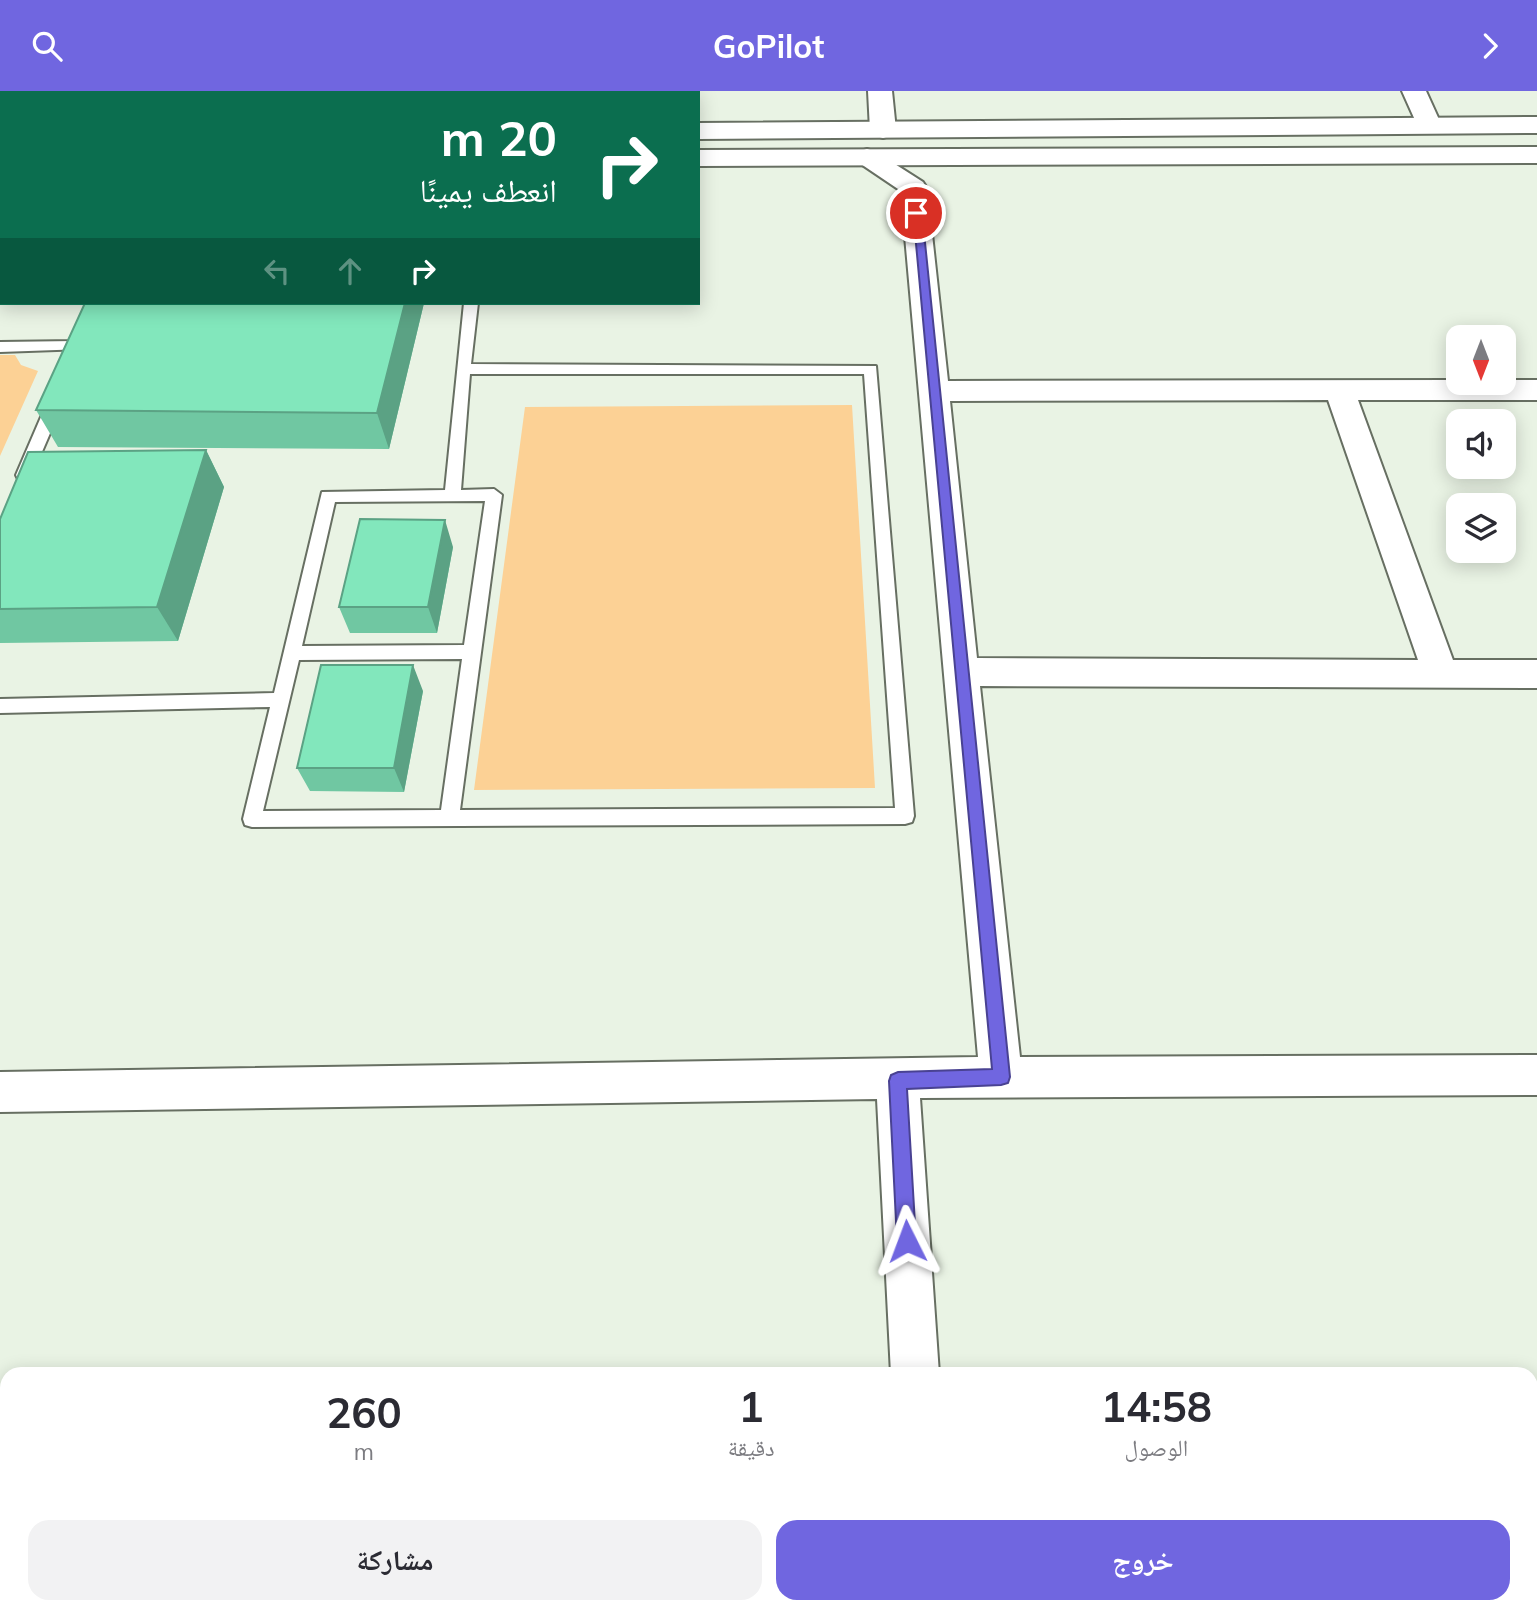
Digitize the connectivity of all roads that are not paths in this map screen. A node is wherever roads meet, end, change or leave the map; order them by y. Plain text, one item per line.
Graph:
1 (880, 91) edge
2 (1413, 91) edge
3 (1428, 124) junction
4 (1537, 125) edge
5 (883, 130) junction
6 (700, 131) edge
7 (1537, 155) edge
8 (956, 156) junction
9 (867, 157) junction
10 (700, 158) edge
11 (914, 188) junction
12 (99, 305) edge
13 (471, 305) edge
14 (0, 347) edge
15 (463, 369) junction
16 (64, 383) edge
17 (1537, 390) edge
18 (934, 391) junction
19 (1340, 391) junction
20 (16, 494) edge
21 (453, 495) junction
22 (472, 652) junction
23 (292, 653) junction
24 (961, 672) junction
25 (1441, 674) junction
26 (1537, 674) edge
27 (281, 700) junction
28 (0, 706) edge
29 (449, 818) junction
30 (1537, 1075) edge
31 (1001, 1077) junction
32 (898, 1081) junction
33 (0, 1092) edge
34 (915, 1367) edge

1 - 5 street
2 - 3 street
3 - 4 street
3 - 5 street
5 - 6 street
7 - 8 street
8 - 9 street
8 - 11 street
9 - 10 street
9 - 11 street
11 - 18 street
12 - 14 lane
13 - 15 lane
15 - 21 lane
15 - 29 lane
16 - 20 lane
17 - 19 street
18 - 19 street
18 - 24 street
19 - 25 street
21 - 22 lane
21 - 23 lane
22 - 23 lane
22 - 29 lane
23 - 27 lane
24 - 25 street
24 - 31 street
25 - 26 street
27 - 28 lane
27 - 29 lane
30 - 31 street
31 - 32 street
32 - 33 street
32 - 34 street

